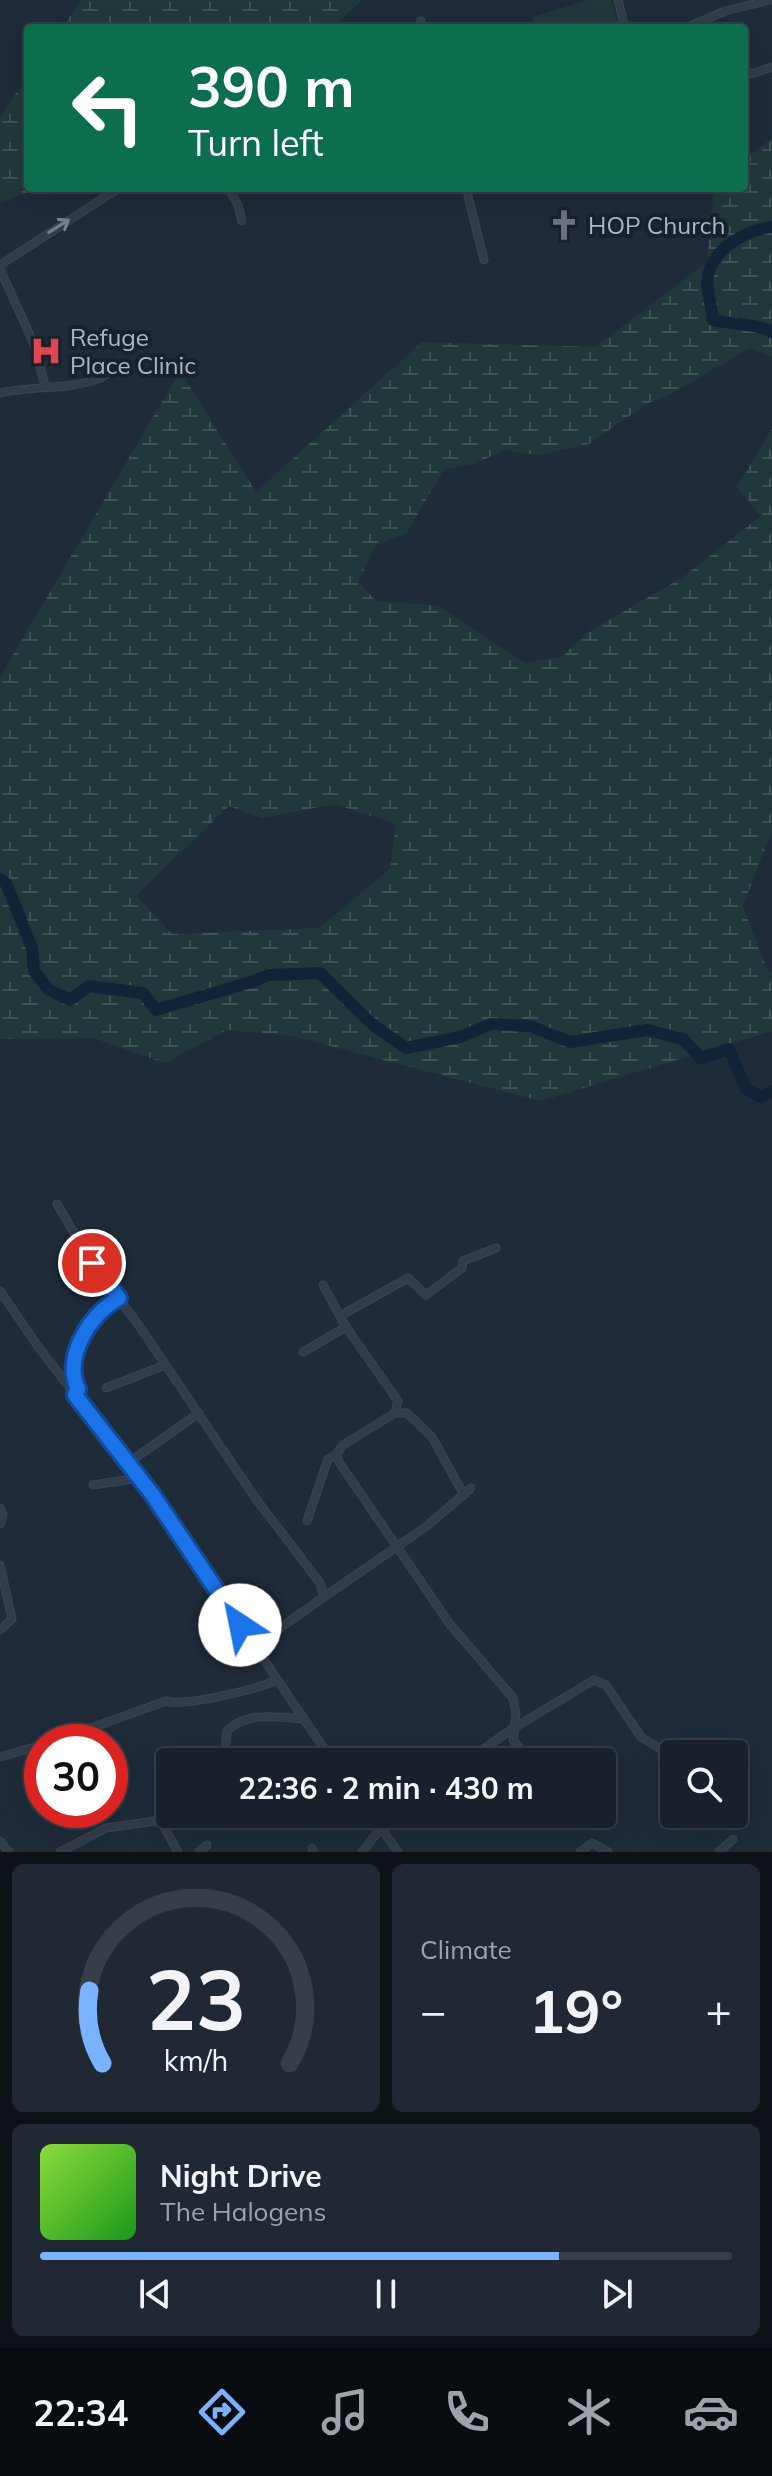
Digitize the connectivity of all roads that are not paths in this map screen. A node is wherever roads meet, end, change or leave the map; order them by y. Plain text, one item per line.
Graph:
1 (618, 0) edge
2 (770, 0) edge
3 (624, 24) edge
4 (695, 24) edge
5 (772, 67) edge
6 (748, 73) edge
7 (113, 192) edge
8 (230, 192) edge
9 (468, 196) dead end
10 (242, 221) dead end
11 (484, 260) dead end
12 (0, 267) edge
13 (105, 376) dead end
14 (45, 385) junction
15 (0, 393) edge
16 (57, 1204) dead end
17 (496, 1248) dead end
18 (323, 1285) dead end
19 (0, 1291) edge
20 (119, 1298) junction
21 (340, 1316) junction
22 (346, 1327) junction
23 (303, 1352) dead end
24 (165, 1365) junction
25 (106, 1388) dead end
26 (75, 1395) junction
27 (199, 1413) junction
28 (395, 1413) junction
29 (336, 1455) junction
30 (128, 1463) junction
31 (139, 1478) junction
32 (93, 1485) dead end
33 (471, 1488) dead end
34 (464, 1495) junction
35 (0, 1508) edge
36 (307, 1521) dead end
37 (0, 1524) edge
38 (398, 1546) junction
39 (0, 1565) edge
40 (324, 1597) junction
41 (0, 1630) edge
42 (254, 1646) junction
43 (276, 1680) junction
44 (303, 1719) junction
45 (102, 1724) edge
46 (512, 1729) junction
47 (519, 1747) dead end
48 (225, 1748) edge
49 (323, 1748) edge
50 (485, 1748) edge
51 (660, 1749) edge
52 (24, 1750) edge
53 (0, 1757) edge
54 (381, 1828) joint
55 (733, 1839) dead end
56 (0, 1841) edge
57 (207, 1845) dead end
58 (9, 1852) edge
59 (60, 1852) edge
60 (178, 1852) edge
61 (199, 1852) edge
62 (362, 1852) edge
63 (398, 1852) edge
64 (580, 1852) edge
65 (608, 1852) edge
66 (719, 1852) edge

1 - 3 street
2 - 4 street
5 - 6 street
12 -> 7 street
8 - 10 street
9 - 11 street
12 - 14 street
13 - 14 street
14 - 15 street
16 - 20 street
17 - 21 street
18 - 21 street
19 - 26 street
20 - 24 street
20 - 26 street
21 - 22 street
22 - 23 street
22 - 28 street
24 - 25 street
24 - 27 street
26 - 30 street
27 - 30 street
27 - 40 street
28 - 29 street
28 - 34 street
29 - 36 street
29 - 38 street
30 - 31 street
31 - 32 street
31 - 42 street
33 - 34 street
34 - 38 street
35 - 37 street
38 - 40 street
38 - 46 street
39 - 41 street
40 - 42 street
42 - 43 street
43 - 44 street
43 - 45 street
44 - 48 street
44 - 49 street
46 - 47 street
46 - 50 street
46 - 51 street
52 - 53 street
54 - 62 street
54 - 63 street
55 - 66 street
56 - 58 street
57 - 61 street
59 - 60 street
64 - 65 street

